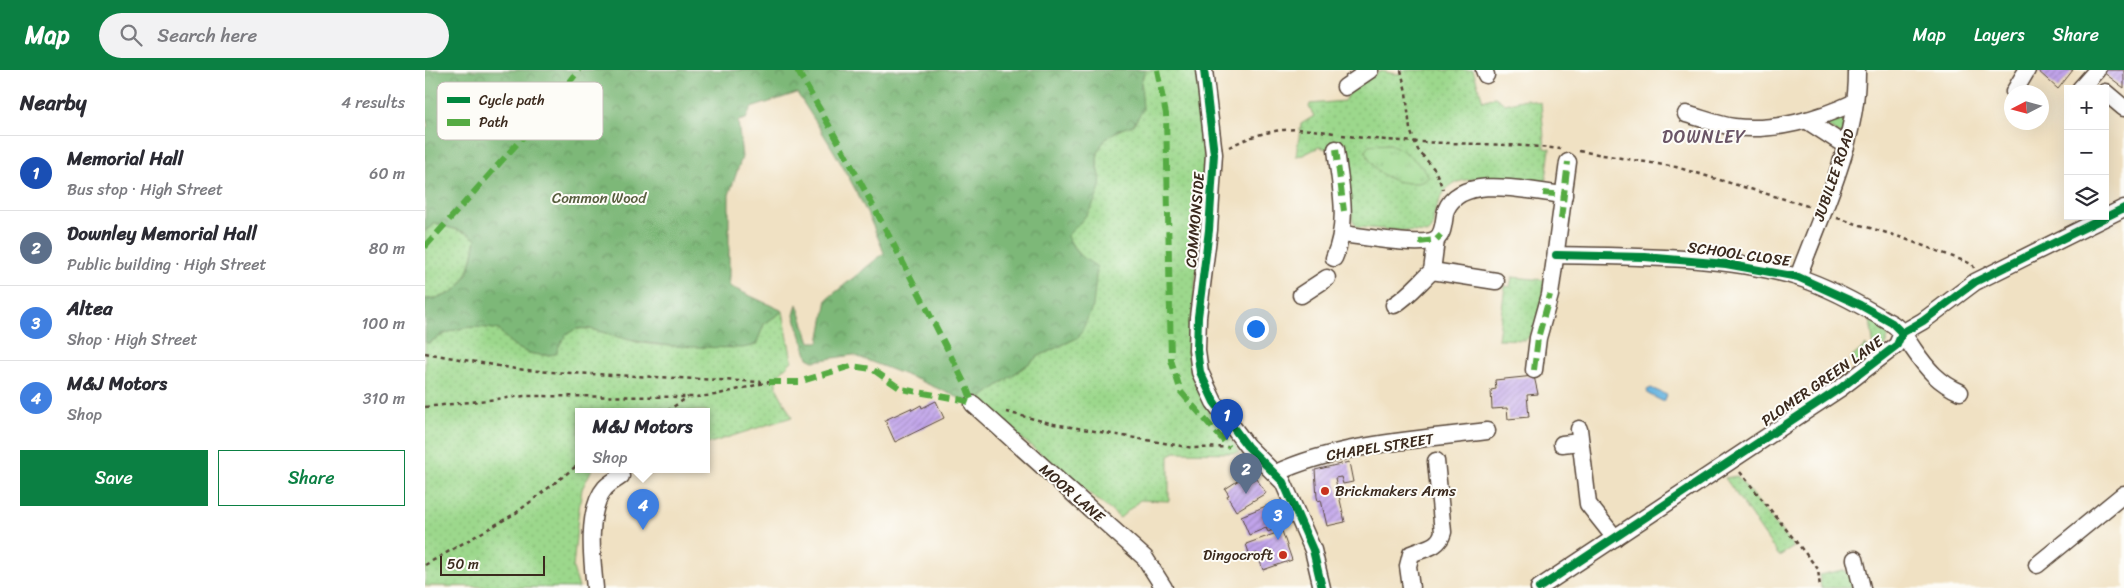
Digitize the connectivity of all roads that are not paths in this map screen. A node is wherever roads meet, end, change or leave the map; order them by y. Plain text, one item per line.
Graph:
1 (1204, 70) edge
2 (1370, 70) edge
3 (1857, 70) edge
4 (2027, 70) edge
5 (2018, 85) edge
6 (1345, 87) dead end
7 (2109, 95) edge
8 (1855, 102) junction
9 (2124, 108) edge
10 (1686, 114) dead end
11 (1806, 120) junction
12 (1846, 146) junction
13 (1336, 149) dead end
14 (1570, 154) road end
15 (1564, 195) junction
16 (2124, 208) edge
17 (1342, 234) junction
18 (1436, 240) junction
19 (1556, 255) junction
20 (1335, 256) dead end
21 (1432, 271) junction
22 (1798, 277) junction
23 (1327, 278) dead end
24 (1496, 281) dead end
25 (1301, 295) dead end
26 (1394, 306) dead end
27 (1903, 333) junction
28 (1534, 370) dead end
29 (1960, 392) dead end
30 (973, 404) dead end
31 (1487, 431) dead end
32 (1562, 444) dead end
33 (1436, 461) dead end
34 (1276, 473) junction
35 (621, 476) dead end
36 (2124, 494) edge
37 (1615, 538) junction
38 (1855, 559) dead end
39 (2037, 565) dead end
40 (595, 588) edge
41 (1164, 588) edge
42 (1322, 588) edge
43 (1411, 588) edge
44 (1539, 588) edge
45 (1862, 588) edge

1 - 34 street, COMMONSIDE
2 - 6 street
3 - 8 street, JUBILEE ROAD
4 - 5 street
7 - 9 street
8 - 11 street
8 - 12 street, JUBILEE ROAD
10 - 11 street
11 - 12 street
12 - 22 street, JUBILEE ROAD
13 - 17 street
14 - 15 street
15 - 18 street
15 - 19 street
16 - 27 street, PLOMER GREEN LANE
17 - 18 street
17 - 20 street
18 - 21 street
19 - 22 street, SCHOOL CLOSE
19 - 28 street
21 - 24 street
21 - 26 street
22 - 27 street, SCHOOL CLOSE
23 - 25 street
27 - 29 street, SCHOOL CLOSE
27 - 37 street, PLOMER GREEN LANE
30 - 41 street, MOOR LANE
31 - 34 street, CHAPEL STREET
32 - 37 street
33 - 43 street
34 - 42 street
35 - 40 street
36 - 39 street
37 - 44 street, PLOMER GREEN LANE
38 - 45 street

